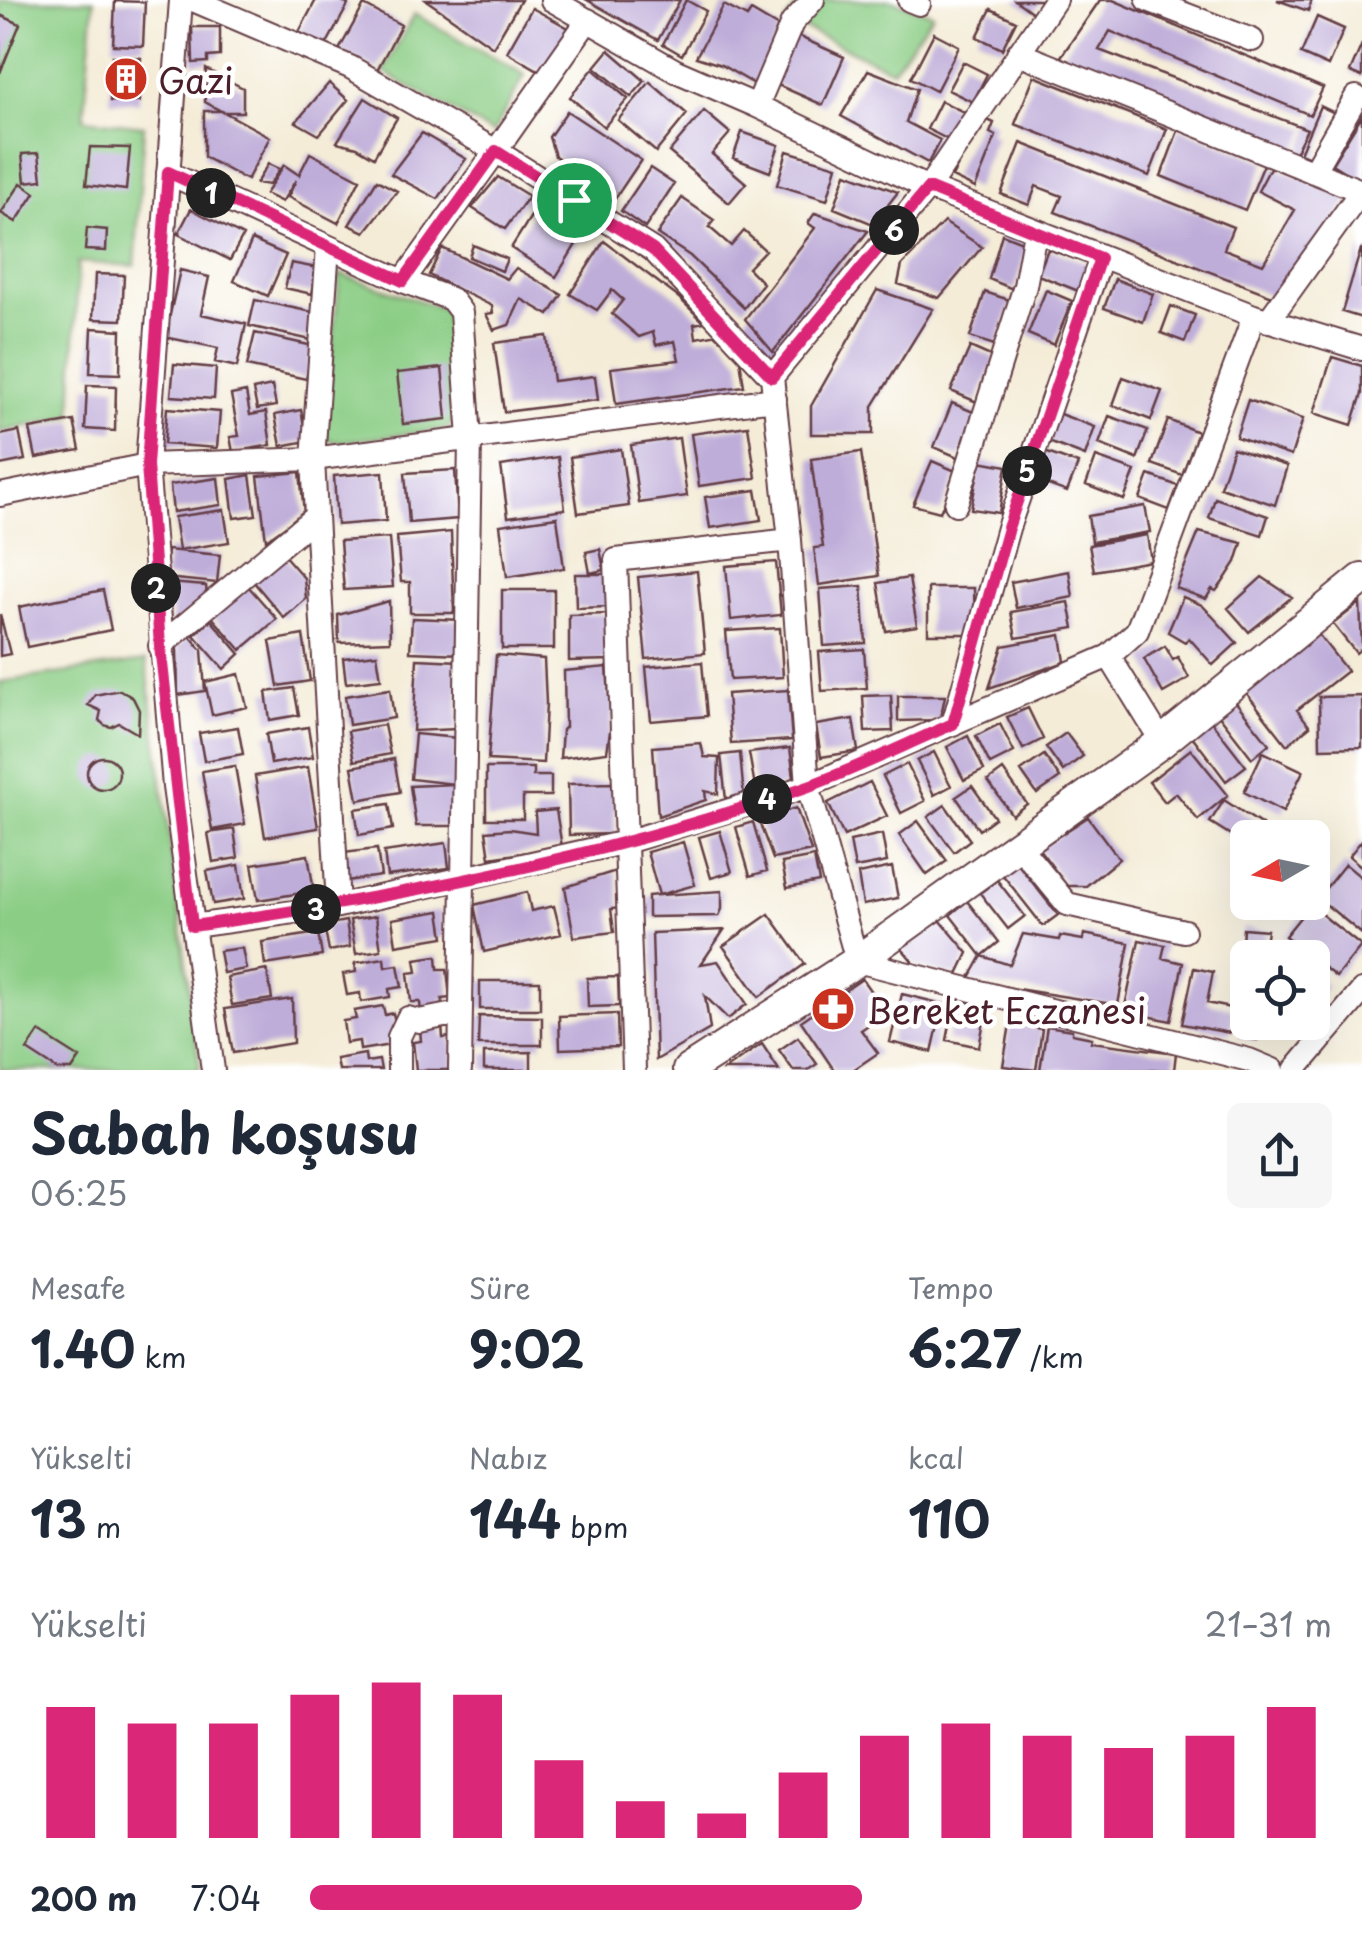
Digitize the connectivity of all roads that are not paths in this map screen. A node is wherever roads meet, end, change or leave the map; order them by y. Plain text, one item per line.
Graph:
1 (181, 0) edge
2 (194, 0) edge
3 (552, 0) edge
4 (813, 0) edge
5 (1055, 0) edge
6 (1148, 0) edge
7 (588, 20) junction
8 (1252, 40) dead end
9 (1018, 54) junction
10 (1356, 97) dead end
11 (757, 106) junction
12 (496, 151) junction
13 (168, 172) junction
14 (1312, 172) junction
15 (928, 188) junction
16 (1361, 191) edge
17 (1036, 232) junction
18 (328, 247) junction
19 (1100, 258) junction
20 (403, 281) junction
21 (1261, 318) junction
22 (1362, 349) edge
23 (774, 388) junction
24 (470, 438) junction
25 (312, 459) junction
26 (147, 465) junction
27 (0, 495) edge
28 (956, 504) dead end
29 (316, 516) junction
30 (790, 540) junction
31 (1362, 578) edge
32 (160, 646) junction
33 (1109, 656) junction
34 (953, 724) junction
35 (1162, 742) junction
36 (808, 786) junction
37 (626, 842) junction
38 (1018, 845) junction
39 (461, 879) junction
40 (338, 906) junction
41 (192, 926) junction
42 (1184, 931) dead end
43 (857, 961) junction
44 (1362, 992) edge
45 (459, 1013) junction
46 (213, 1070) edge
47 (399, 1070) edge
48 (460, 1070) edge
49 (634, 1070) edge
50 (688, 1070) edge
51 (1273, 1070) edge
52 (1295, 1070) edge

1 - 13 street
2 - 12 street
3 - 7 street
4 - 11 street
5 - 9 street
6 - 8 street
7 - 11 street
7 - 12 street
9 - 14 street
9 - 15 street
10 - 14 street
11 - 15 street
12 - 20 street
12 - 23 street
13 - 18 street
13 - 26 street
14 - 16 street
15 - 17 street
15 - 23 street
16 - 21 street
17 - 19 street
17 - 28 street
18 - 20 street
18 - 25 street
19 - 21 street
19 - 34 street
20 - 24 street
21 - 22 street
21 - 33 street
23 - 24 street
23 - 30 street
24 - 25 street
24 - 39 street
25 - 26 street
25 - 29 street
26 - 27 street
26 - 32 street
29 - 32 street
29 - 40 street
30 - 36 street
30 - 37 street
31 - 35 main road
32 - 41 street
33 - 34 street
33 - 35 street
34 - 36 street
35 - 38 main road
36 - 37 street
36 - 43 street
37 - 39 street
37 - 49 street
38 - 42 street
38 - 43 main road
39 - 40 street
39 - 45 street
40 - 41 street
41 - 46 street
43 - 50 main road
43 - 51 street
44 - 52 street
45 - 47 street
45 - 48 street

